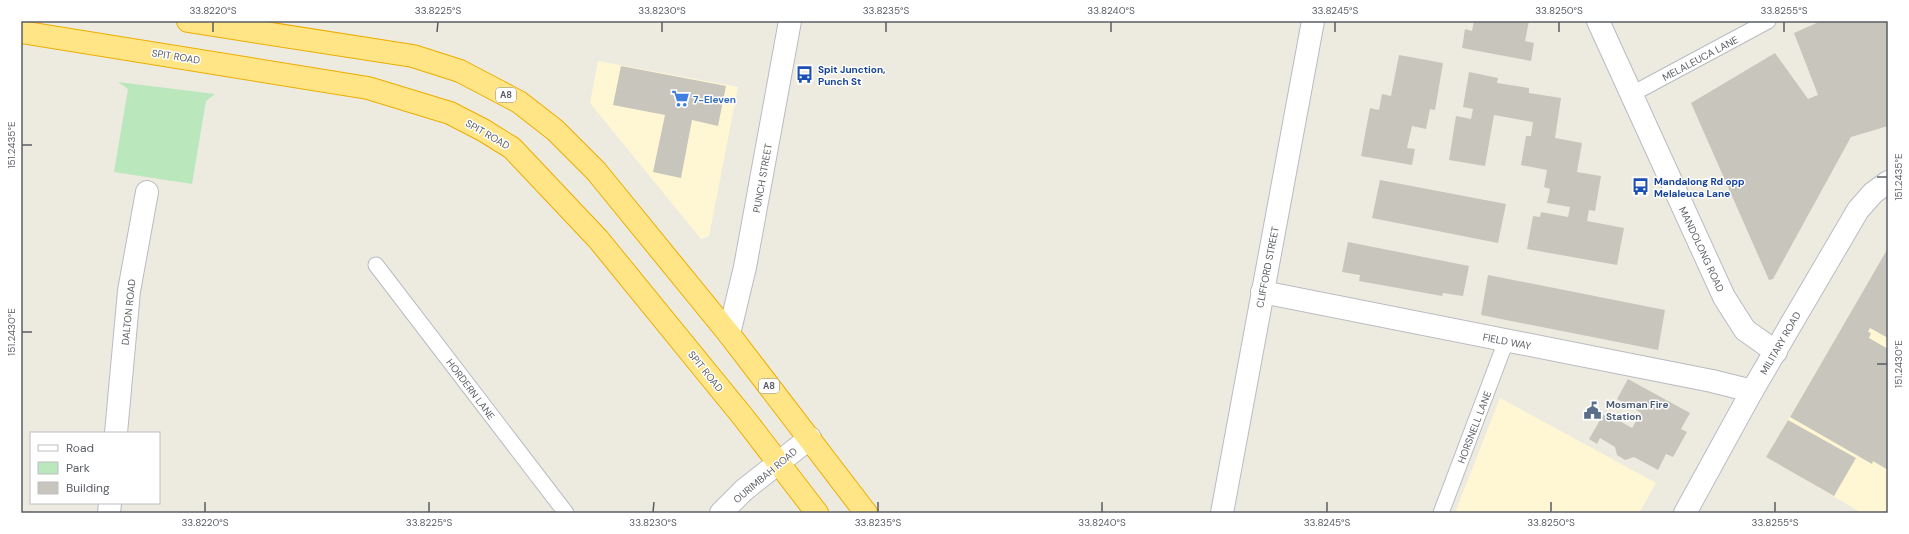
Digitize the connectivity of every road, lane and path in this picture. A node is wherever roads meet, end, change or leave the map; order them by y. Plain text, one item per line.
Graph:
1 (188, 21) edge
2 (790, 21) edge
3 (1313, 21) edge
4 (1598, 21) edge
5 (1768, 21) edge
6 (21, 32) edge
7 (1632, 94) junction
8 (1888, 182) edge
9 (147, 192) dead end
10 (376, 265) dead end
11 (1262, 292) junction
12 (729, 334) junction
13 (1506, 341) junction
14 (1776, 352) junction
15 (1752, 391) junction
16 (116, 432) edge
17 (810, 438) junction
18 (778, 463) junction
19 (566, 513) edge
20 (721, 513) edge
21 (817, 513) edge
22 (866, 513) edge
23 (1222, 513) edge
24 (1441, 513) edge
25 (1684, 513) edge

1 - 12 highway, A8
2 - 12 street, PUNCH STREET
3 - 11 street, CLIFFORD STREET
4 - 7 street, MANDOLONG ROAD
5 - 7 lane, MELALEUCA LANE
6 - 18 highway, SPIT ROAD
7 - 14 street, MANDOLONG ROAD
8 - 14 street, MILITARY ROAD
9 - 16 street, DALTON ROAD
10 - 19 lane, HORDERN LANE
11 - 13 street, FIELD WAY
11 - 23 street, CLIFFORD STREET
12 - 17 highway, A8
13 - 15 street, FIELD WAY
13 - 24 lane, HORSNELL LANE
14 - 15 street, MILITARY ROAD
15 - 25 street, MILITARY ROAD
17 - 18 street, OURIMBAH ROAD
17 - 22 highway, A8
18 - 20 street, OURIMBAH ROAD
18 - 21 highway, SPIT ROAD

